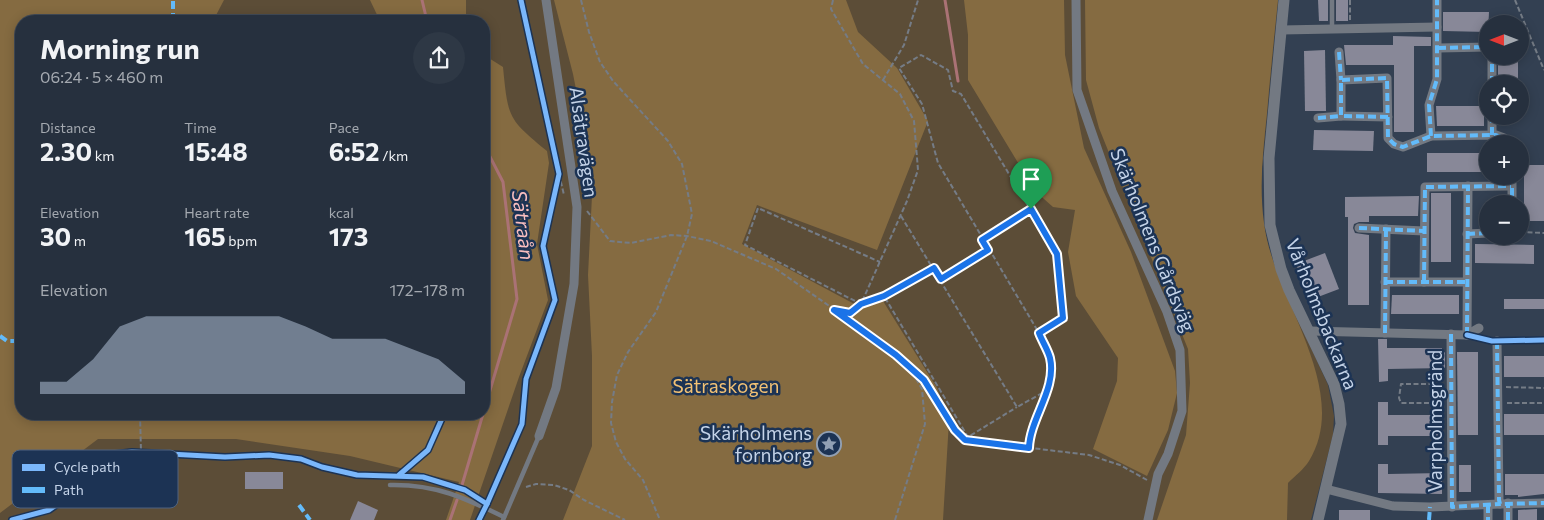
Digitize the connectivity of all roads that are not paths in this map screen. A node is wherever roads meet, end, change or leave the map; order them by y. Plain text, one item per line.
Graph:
1 (546, 0) edge
2 (1076, 0) edge
3 (1284, 0) edge
4 (1332, 0) edge
5 (1437, 0) edge
6 (1437, 27) junction
7 (1332, 29) junction
8 (1280, 30) junction
9 (1479, 47) edge
10 (1438, 48) junction
11 (1340, 52) dead end
12 (1341, 80) junction
13 (1341, 116) junction
14 (1388, 117) junction
15 (1318, 118) dead end
16 (1492, 125) edge
17 (1479, 135) edge
18 (1492, 135) edge
19 (1432, 136) junction
20 (1479, 185) edge
21 (1468, 186) junction
22 (1359, 228) dead end
23 (1386, 229) junction
24 (1424, 231) junction
25 (1479, 233) edge
26 (1467, 234) junction
27 (1385, 282) junction
28 (1424, 282) junction
29 (1466, 282) junction
30 (1480, 328) dead end
31 (1310, 331) junction
32 (1385, 333) junction
33 (1451, 334) junction
34 (1467, 334) junction
35 (1497, 341) dead end
36 (539, 436) joint
37 (390, 485) dead end
38 (1326, 489) junction
39 (1544, 503) edge
40 (1504, 504) junction
41 (1488, 505) junction
42 (1452, 507) junction
43 (504, 518) edge
44 (1148, 520) edge
45 (1318, 520) edge
46 (1488, 520) edge
47 (1508, 520) edge

1 - 36 street, Alsätravägen
2 - 44 street, Skärholmens Gårdsväg
3 - 8 street, Vårholmsbackarna
4 - 7 lane
5 - 6 street
6 - 7 street
6 - 10 street
7 - 8 street
8 - 31 street, Vårholmsbackarna
9 - 10 street
10 - 19 street
11 - 12 street
12 - 13 street
12 - 14 street
13 - 14 street
13 - 15 street
14 - 19 street
16 - 18 street
17 - 19 street
20 - 21 street
21 - 24 street
21 - 26 street, Varpholmsgränd
22 - 23 street
23 - 24 street
23 - 27 street
24 - 28 street
25 - 26 street
26 - 29 street, Varpholmsgränd
27 - 28 street
27 - 32 street
28 - 29 street
29 - 34 street, Varpholmsgränd
30 - 34 street, Varpholmsgränd
31 - 32 street, Varpholmsgränd
31 - 38 street, Vårholmsbackarna
32 - 33 street, Varpholmsgränd
33 - 34 street, Varpholmsgränd
33 - 42 street, Varpholmsgränd
35 - 40 street
36 - 43 lane
37 - 43 lane
38 - 42 street
38 - 45 street, Vårholmsbackarna
39 - 40 street
40 - 41 street
40 - 47 street
41 - 42 street
41 - 46 street

